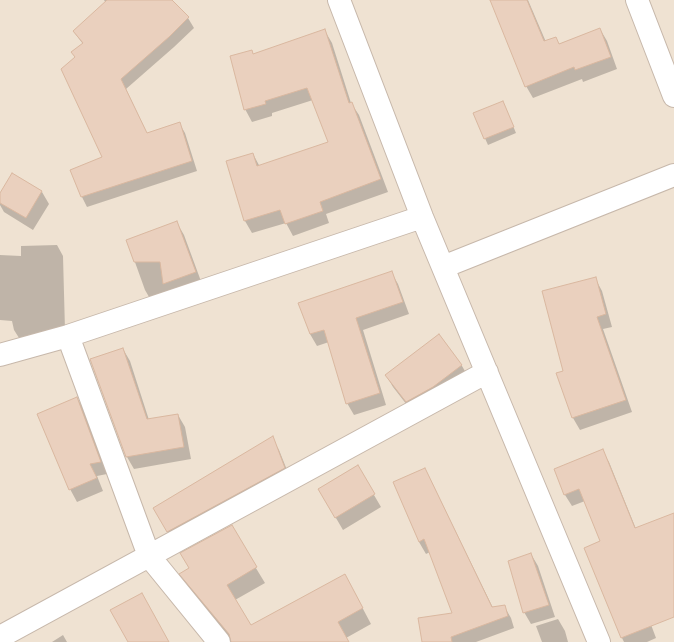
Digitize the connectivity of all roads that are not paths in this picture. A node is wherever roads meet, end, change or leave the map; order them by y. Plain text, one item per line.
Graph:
1 (339, 0) edge
2 (637, 0) edge
3 (674, 96) edge
4 (674, 175) edge
5 (422, 217) junction
6 (443, 267) junction
7 (68, 336) junction
8 (0, 355) edge
9 (487, 372) junction
10 (149, 556) junction
11 (0, 637) edge
12 (219, 642) edge
13 (599, 642) edge

1 - 5 street
2 - 3 street
4 - 6 street
5 - 6 street
5 - 7 street
6 - 9 street
7 - 8 street
7 - 10 street
9 - 10 street
9 - 13 street
10 - 11 street
10 - 12 street

